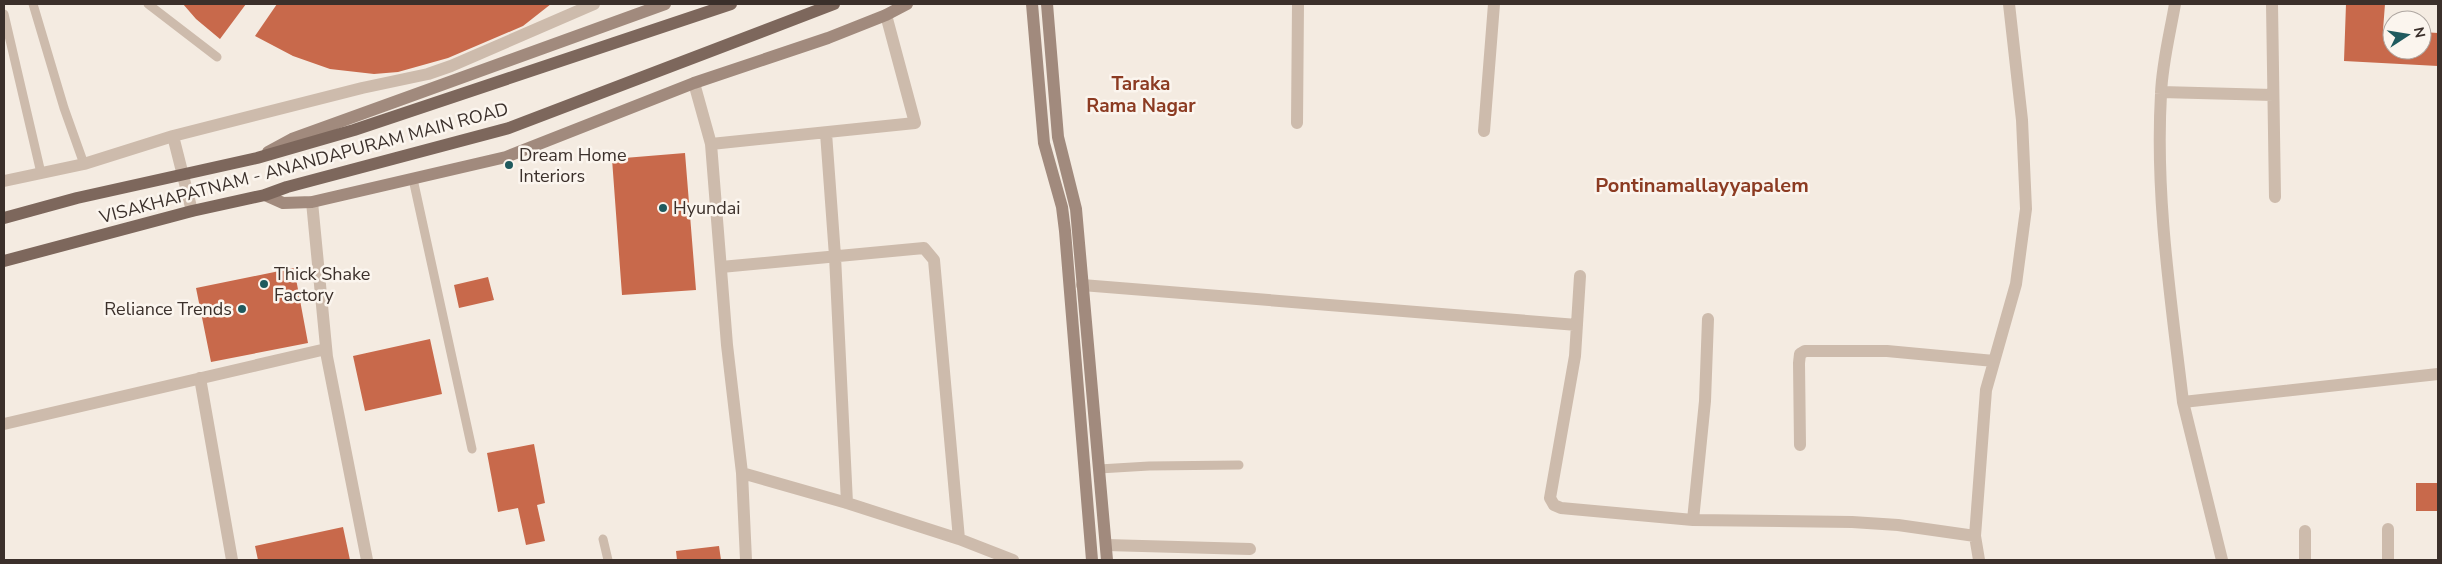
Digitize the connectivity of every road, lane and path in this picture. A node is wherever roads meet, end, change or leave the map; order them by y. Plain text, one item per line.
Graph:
1 (33, 4) edge
2 (148, 4) edge
3 (594, 4) edge
4 (665, 4) edge
5 (731, 4) edge
6 (834, 4) edge
7 (907, 4) edge
8 (1032, 4) edge
9 (1047, 4) edge
10 (1298, 4) edge
11 (1494, 4) edge
12 (2009, 4) edge
13 (2175, 4) edge
14 (2272, 4) edge
15 (650, 7) edge
16 (4, 14) edge
17 (886, 15) junction
18 (217, 57) dead end
19 (694, 83) junction
20 (2161, 92) junction
21 (2274, 95) junction
22 (1297, 123) dead end
23 (1484, 130) dead end
24 (826, 133) junction
25 (173, 136) junction
26 (711, 144) junction
27 (257, 158) junction
28 (84, 164) junction
29 (40, 172) junction
30 (181, 173) junction
31 (412, 179) junction
32 (4, 181) edge
33 (265, 195) junction
34 (2275, 197) dead end
35 (312, 202) junction
36 (192, 211) junction
37 (4, 218) edge
38 (835, 256) junction
39 (4, 261) edge
40 (721, 267) junction
41 (1580, 276) dead end
42 (1082, 285) junction
43 (1708, 319) dead end
44 (1577, 325) junction
45 (326, 349) junction
46 (1994, 361) junction
47 (2438, 374) edge
48 (200, 378) junction
49 (2183, 402) junction
50 (4, 424) edge
51 (1800, 444) dead end
52 (472, 449) dead end
53 (1239, 465) dead end
54 (1099, 469) junction
55 (742, 473) junction
56 (847, 503) junction
57 (1693, 520) junction
58 (2388, 529) dead end
59 (2305, 531) dead end
60 (1975, 536) junction
61 (603, 539) dead end
62 (959, 539) junction
63 (1106, 545) junction
64 (1250, 549) dead end
65 (232, 560) edge
66 (367, 560) edge
67 (608, 560) edge
68 (746, 560) edge
69 (1013, 560) edge
70 (1092, 560) edge
71 (1107, 560) edge
72 (1979, 560) edge
73 (2222, 560) edge
74 (2305, 560) edge
75 (2388, 560) edge

1 - 28 lane
2 - 18 lane
3 - 25 street
4 - 15 street
5 - 27 main road, VISAKHAPATNAM - ANANDAPURAM MAIN ROAD
6 - 33 main road, VISAKHAPATNAM - ANANDAPURAM MAIN ROAD
7 - 17 street
8 - 70 street
9 - 42 street
10 - 22 street
11 - 23 street
12 - 46 street
13 - 20 street
14 - 21 street
15 - 27 street
16 - 29 lane
17 - 19 street
17 - 24 street
19 - 26 street
19 - 31 street
20 - 21 street
20 - 49 street
21 - 34 street
24 - 26 street
24 - 38 street
25 - 28 street
25 - 30 street
26 - 40 street
27 - 30 main road, VISAKHAPATNAM - ANANDAPURAM MAIN ROAD
28 - 29 street
29 - 32 street
30 - 36 street
30 - 37 main road, VISAKHAPATNAM - ANANDAPURAM MAIN ROAD
31 - 35 street
31 - 52 lane
33 - 35 street
33 - 36 main road, VISAKHAPATNAM - ANANDAPURAM MAIN ROAD
35 - 45 street
36 - 39 main road, VISAKHAPATNAM - ANANDAPURAM MAIN ROAD
38 - 40 street
38 - 56 street
38 - 62 street
40 - 55 street
41 - 44 street
42 - 44 street
42 - 54 street
43 - 57 street
44 - 57 street
45 - 48 street
45 - 66 street
46 - 51 street
46 - 60 street
47 - 49 street
48 - 50 street
48 - 65 street
49 - 73 street
53 - 54 lane
54 - 63 street
55 - 56 street
55 - 68 street
56 - 62 street
57 - 60 street
58 - 75 street
59 - 74 street
60 - 72 street
61 - 67 lane
62 - 69 street
63 - 64 street
63 - 71 street

